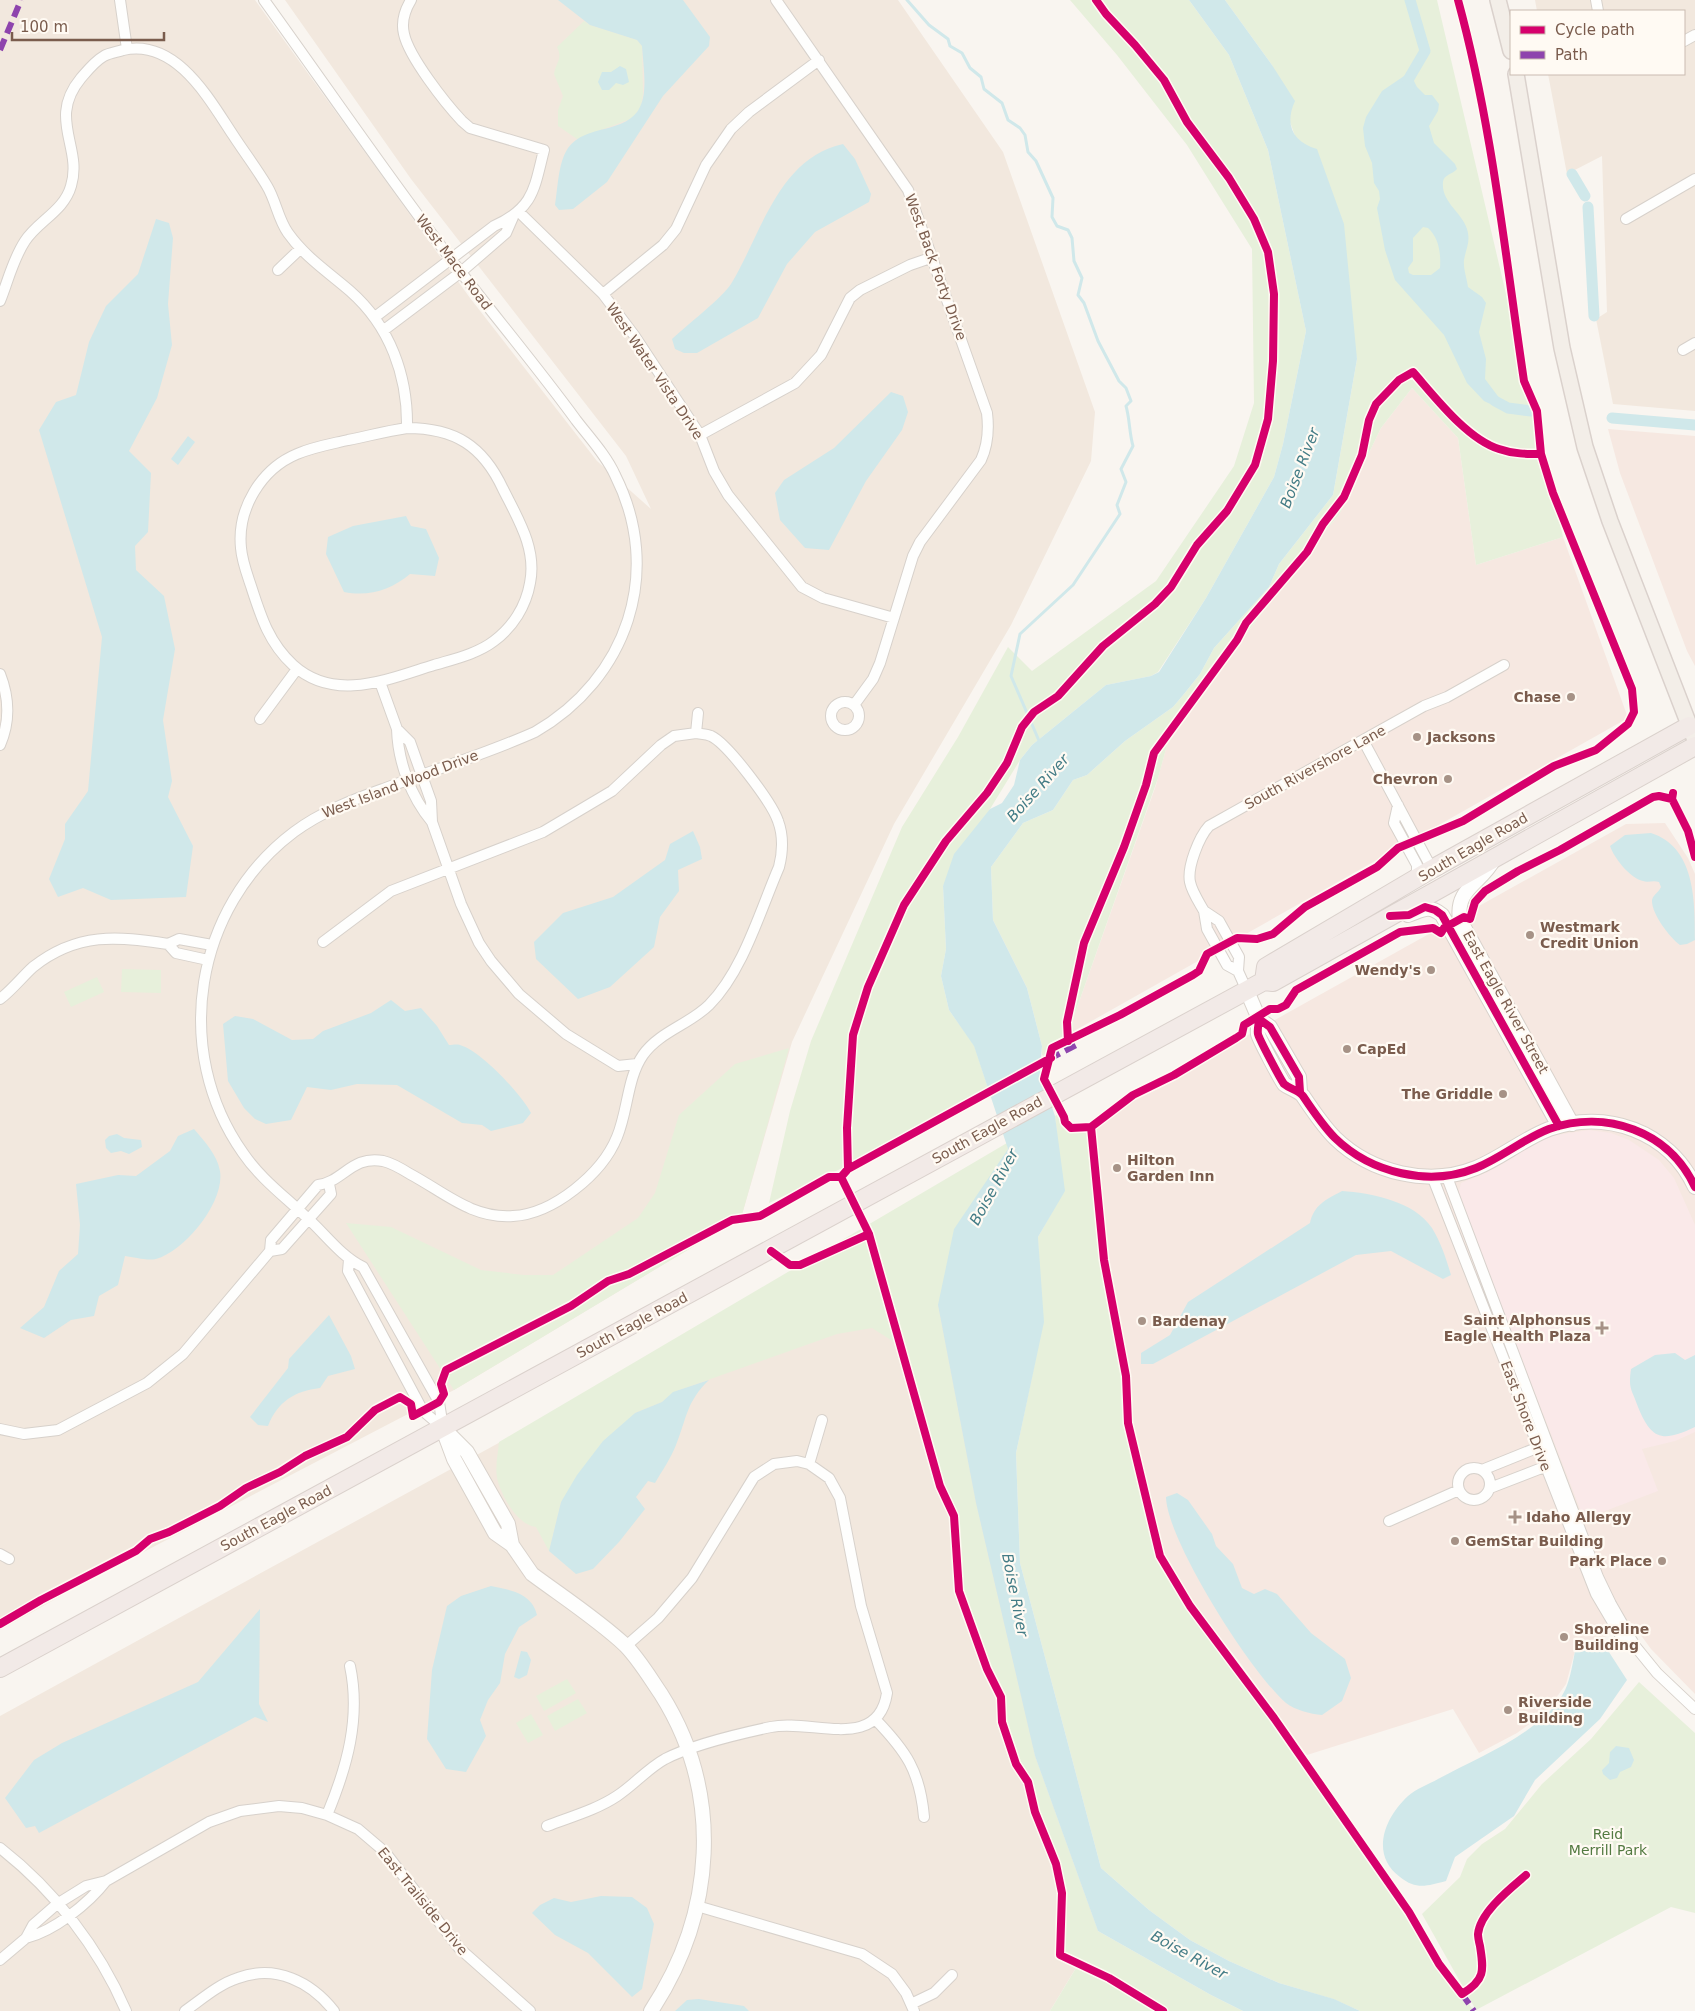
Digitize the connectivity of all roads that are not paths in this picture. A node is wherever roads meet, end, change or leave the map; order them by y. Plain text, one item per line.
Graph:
1 (120, 0) edge
2 (264, 0) edge
3 (411, 0) edge
4 (776, 0) edge
5 (1498, 0) edge
6 (1510, 47) edge
7 (127, 50) junction
8 (819, 60) junction
9 (1516, 75) edge
10 (1695, 179) edge
11 (516, 215) junction
12 (1626, 219) dead end
13 (300, 249) junction
14 (934, 257) junction
15 (451, 259) junction
16 (278, 270) dead end
17 (461, 272) junction
18 (415, 287) junction
19 (603, 294) junction
20 (424, 300) junction
21 (0, 301) edge
22 (375, 317) junction
23 (384, 330) junction
24 (1695, 343) edge
25 (1683, 350) dead end
26 (408, 428) junction
27 (700, 436) junction
28 (633, 527) joint
29 (894, 618) junction
30 (1504, 665) dead end
31 (297, 669) junction
32 (0, 674) edge
33 (380, 682) junction
34 (854, 705) dead end
35 (698, 712) dead end
36 (260, 719) dead end
37 (397, 729) junction
38 (1693, 730) edge
39 (696, 733) junction
40 (1363, 740) junction
41 (0, 745) edge
42 (1695, 746) edge
43 (423, 774) junction
44 (408, 779) junction
45 (1398, 805) junction
46 (432, 822) junction
47 (1494, 859) junction
48 (448, 868) junction
49 (1432, 869) junction
50 (1408, 883) junction
51 (1387, 917) junction
52 (323, 942) dead end
53 (168, 944) junction
54 (212, 945) junction
55 (208, 960) junction
56 (1264, 981) junction
57 (1246, 991) junction
58 (0, 999) edge
59 (637, 1064) junction
60 (1566, 1125) junction
61 (1432, 1176) junction
62 (1447, 1176) junction
63 (329, 1184) junction
64 (1695, 1187) edge
65 (298, 1209) junction
66 (309, 1218) junction
67 (270, 1251) junction
68 (349, 1260) junction
69 (822, 1420) dead end
70 (442, 1428) junction
71 (0, 1429) edge
72 (1543, 1445) junction
73 (809, 1464) junction
74 (1550, 1464) junction
75 (1482, 1470) junction
76 (1490, 1488) junction
77 (1459, 1490) junction
78 (1389, 1522) dead end
79 (626, 1646) junction
80 (350, 1666) dead end
81 (0, 1668) edge
82 (1695, 1709) edge
83 (875, 1719) junction
84 (688, 1750) junction
85 (327, 1814) junction
86 (924, 1816) dead end
87 (547, 1826) dead end
88 (0, 1848) edge
89 (106, 1881) junction
90 (57, 1904) junction
91 (697, 1906) junction
92 (67, 1916) junction
93 (26, 1938) junction
94 (0, 1960) edge
95 (952, 1975) dead end
96 (912, 2008) edge
97 (126, 2011) edge
98 (186, 2011) edge
99 (334, 2011) edge
100 (530, 2011) edge
101 (651, 2011) edge

1 - 7 street
2 - 15 street, West Mace Road
3 - 11 street
4 - 8 street, West Back Forty Drive
5 - 6 main road
7 - 13 street
7 - 21 street
8 - 14 street, West Back Forty Drive
8 - 19 street
9 - 38 main road
10 - 12 street
11 - 15 street
11 - 17 street
11 - 19 street, West Water Vista Drive
13 - 16 street
13 - 22 street
14 - 27 street
14 - 29 street, West Back Forty Drive
15 - 17 street, West Mace Road
15 - 18 street
17 - 20 street
17 - 28 street, West Mace Road
18 - 20 street
18 - 22 street
19 - 27 street, West Water Vista Drive
20 - 23 street
22 - 23 street
23 - 26 street
24 - 25 street
26 - 31 street
26 - 33 street
27 - 29 street, West Water Vista Drive
28 - 43 street, West Island Wood Drive
29 - 34 street
30 - 40 street, South Rivershore Lane
31 - 33 street
31 - 36 street
32 - 41 street
33 - 37 street
35 - 39 street
37 - 43 street
37 - 44 street
38 - 49 highway, South Eagle Road
39 - 48 street
39 - 59 street
40 - 45 street
40 - 57 street, South Rivershore Lane
42 - 47 highway, South Eagle Road
43 - 44 street, West Island Wood Drive
43 - 46 street
44 - 46 street
44 - 54 street, West Island Wood Drive
45 - 49 street
45 - 50 street
46 - 48 street
47 - 51 highway, South Eagle Road
47 - 60 street, East Eagle River Street
48 - 52 street
48 - 59 street
49 - 50 highway, South Eagle Road
49 - 51 highway
50 - 56 highway, South Eagle Road
51 - 56 highway, South Eagle Road
51 - 60 street, East Eagle River Street
53 - 54 street
53 - 55 street
53 - 58 street
54 - 55 street, West Island Wood Drive
55 - 65 street, West Island Wood Drive
56 - 57 highway, South Eagle Road
57 - 61 street
57 - 70 highway, South Eagle Road
59 - 63 street
60 - 62 street
60 - 64 street
61 - 62 street
61 - 72 street, East Shore Drive
62 - 72 street, East Shore Drive
63 - 65 street
63 - 66 street
65 - 66 street, West Island Wood Drive
65 - 67 street
66 - 67 street
66 - 68 street, West Island Wood Drive
67 - 71 street
68 - 70 street
68 - 70 street, West Island Wood Drive
69 - 73 street
70 - 79 street
70 - 81 highway, South Eagle Road
72 - 74 street, East Shore Drive
72 - 75 street
73 - 79 street
73 - 83 street
74 - 76 street
74 - 82 street, East Shore Drive
75 - 76 street
75 - 77 street
76 - 77 street
77 - 78 street
79 - 84 street
80 - 85 street
83 - 84 street
83 - 86 street
84 - 87 street
84 - 91 street
85 - 89 street, East Trailside Drive
85 - 100 street, East Trailside Drive
88 - 90 street
89 - 90 street
89 - 92 street
90 - 92 street
90 - 93 street
91 - 96 street
91 - 101 street
92 - 93 street
92 - 97 street
93 - 94 street
95 - 96 street
98 - 99 street

